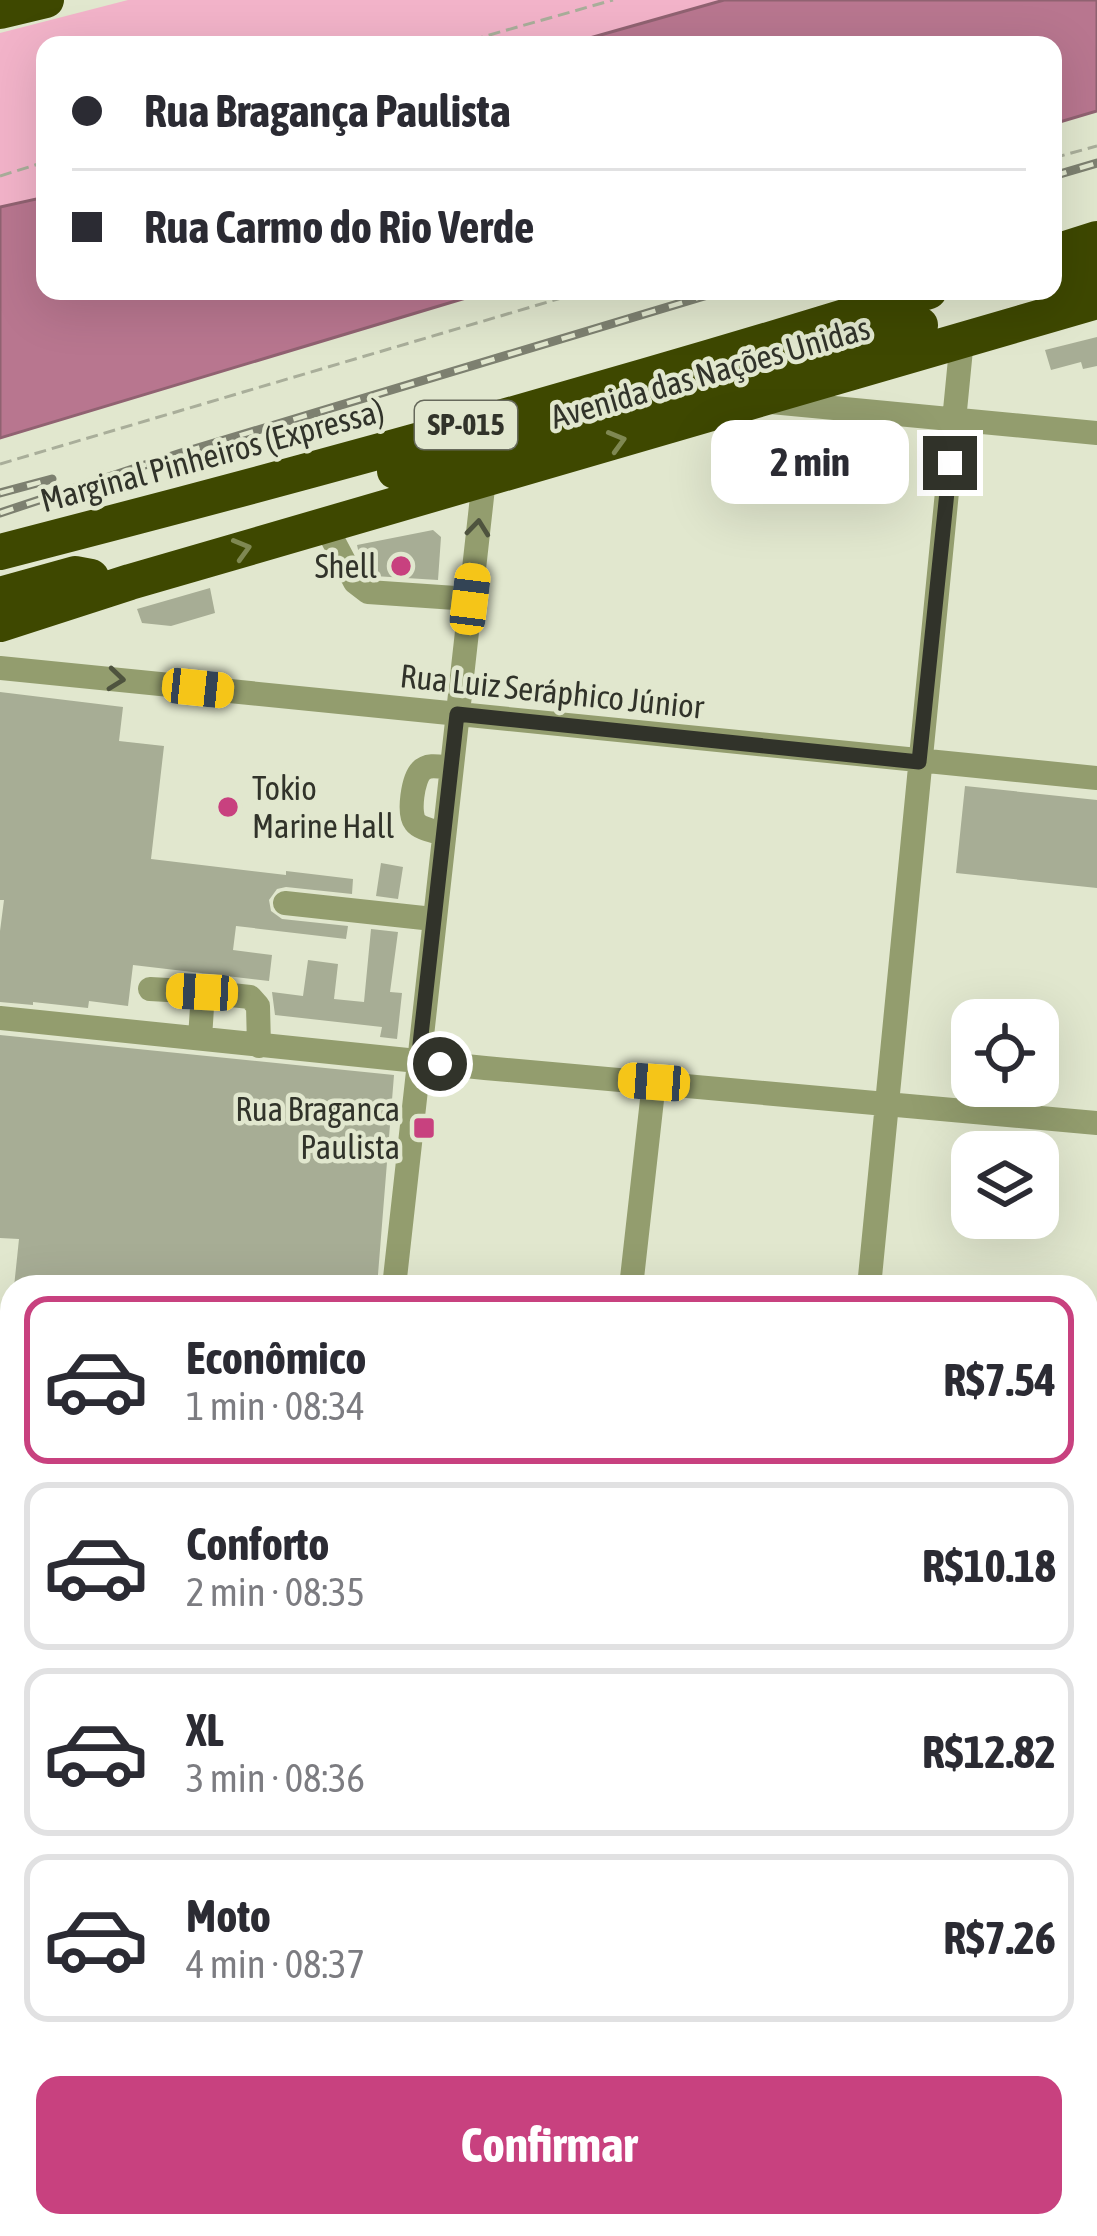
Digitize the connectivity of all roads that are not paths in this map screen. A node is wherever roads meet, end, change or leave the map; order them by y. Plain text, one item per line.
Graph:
1 (46, 0) edge
2 (0, 11) edge
3 (1097, 239) edge
4 (1062, 250) edge
5 (1097, 274) edge
6 (1062, 284) edge
7 (900, 300) edge
8 (1007, 300) edge
9 (1097, 301) edge
10 (962, 339) junction
11 (755, 400) junction
12 (954, 420) junction
13 (1097, 433) edge
14 (484, 479) junction
15 (262, 483) junction
16 (326, 525) junction
17 (0, 552) edge
18 (130, 582) junction
19 (0, 596) edge
20 (470, 599) junction
21 (0, 624) edge
22 (0, 668) edge
23 (457, 714) junction
24 (919, 762) junction
25 (1097, 778) edge
26 (285, 903) dead end
27 (434, 919) junction
28 (150, 989) dead end
29 (202, 992) junction
30 (0, 1018) edge
31 (200, 1038) junction
32 (260, 1046) junction
33 (418, 1062) junction
34 (654, 1082) junction
35 (887, 1106) junction
36 (1097, 1123) edge
37 (395, 1275) edge
38 (632, 1275) edge
39 (869, 1275) edge

1 - 2 highway
3 - 4 highway
5 - 6 highway
7 - 15 highway, Marginal Pinheiros (Expressa) / SP-015
8 - 15 highway
9 - 10 highway, Avenida das Nações Unidas
10 - 11 highway, Avenida das Nações Unidas
10 - 12 street
11 - 12 street
14 -> 11 highway, Avenida das Nações Unidas
12 - 13 street
12 - 24 street
14 - 16 highway, Avenida das Nações Unidas
20 -> 14 street
15 - 17 highway, Marginal Pinheiros (Expressa) / SP-015
18 -> 16 highway, Avenida das Nações Unidas
16 - 20 street
18 - 19 highway
18 - 21 highway, Avenida das Nações Unidas
20 - 23 street
22 -> 23 street, Rua Luiz Seráphico Júnior
23 - 24 street, Rua Luiz Seráphico Júnior
23 - 27 street
24 - 25 street, Rua Luiz Seráphico Júnior
24 - 35 street
26 - 27 street
27 - 33 street
28 - 29 street
29 - 31 street
29 - 32 street
30 - 31 street
31 - 32 street
32 - 33 street
33 - 34 street
33 - 37 street
34 - 35 street
34 - 38 street
35 - 36 street
35 - 39 street

